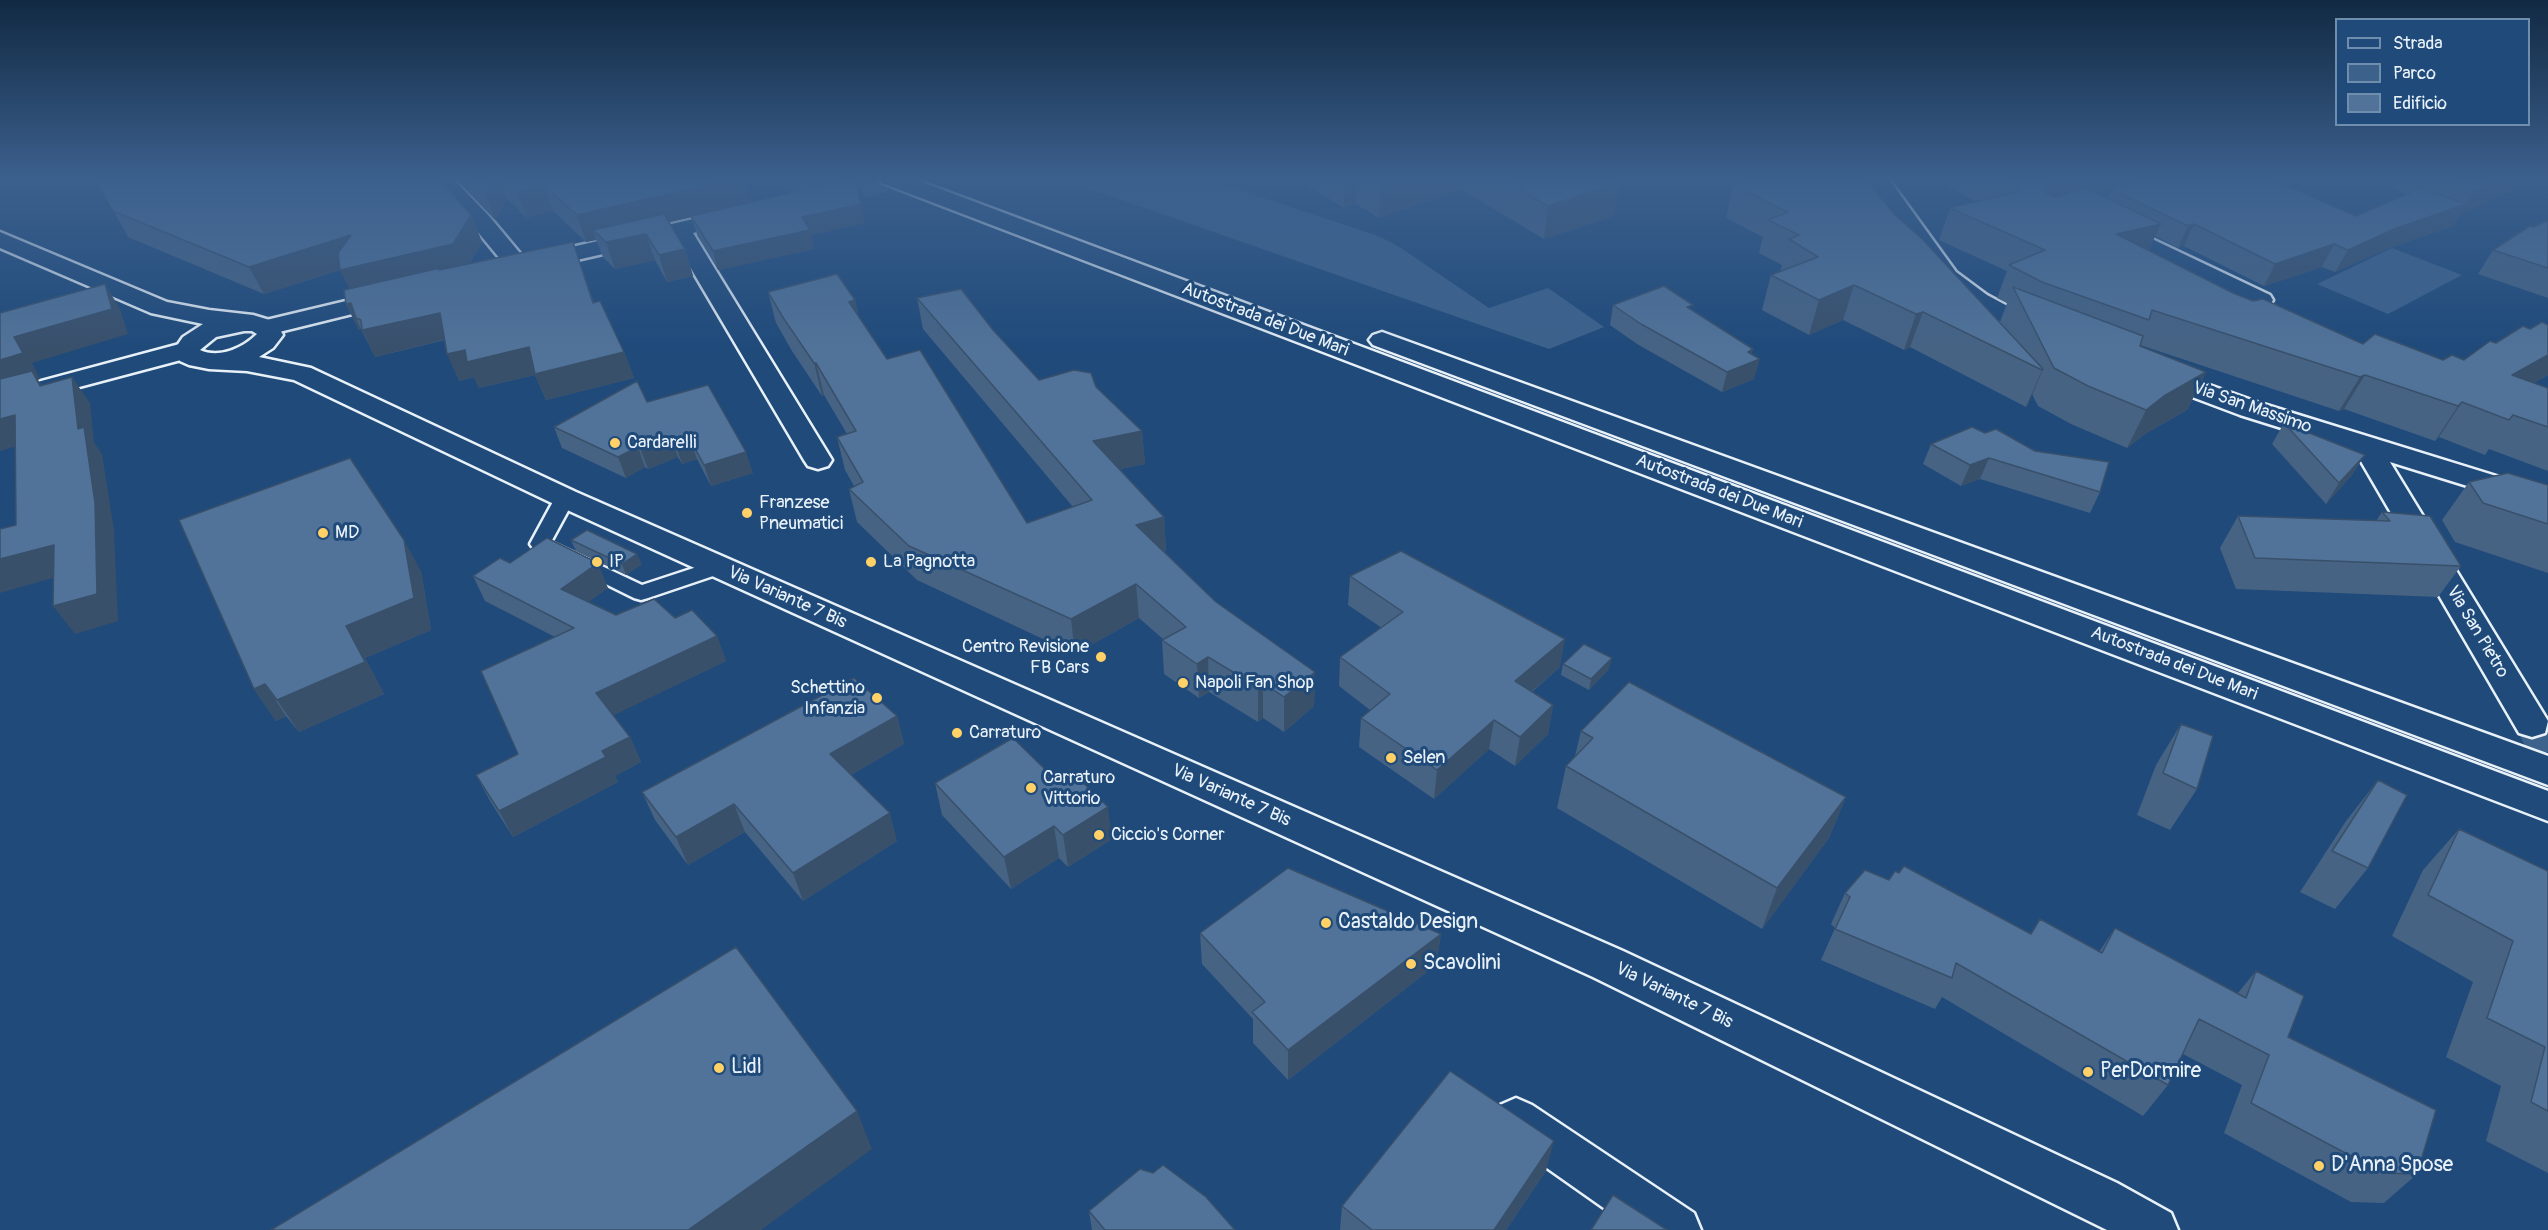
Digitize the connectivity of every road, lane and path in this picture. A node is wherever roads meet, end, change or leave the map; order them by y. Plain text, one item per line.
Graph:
1 (489, 235) edge
2 (656, 235) edge
3 (683, 235) edge
4 (1042, 235) edge
5 (1099, 235) edge
6 (1918, 235) edge
7 (2130, 235) edge
8 (0, 239) edge
9 (416, 291) edge
10 (2261, 300) edge
11 (160, 308) junction
12 (263, 329) junction
13 (2063, 338) edge
14 (188, 348) junction
15 (214, 361) junction
16 (2129, 363) edge
17 (302, 374) junction
18 (0, 400) edge
19 (2366, 446) junction
20 (818, 460) dead end
21 (565, 498) junction
22 (2548, 502) edge
23 (718, 567) junction
24 (2532, 724) tunnel mouth
25 (2548, 771) edge
26 (2548, 806) edge
27 (1484, 1099) edge
28 (1677, 1230) edge
29 (2154, 1230) edge

1 - 2 main road
3 - 20 main road
4 - 26 main road, Autostrada dei Due Mari
5 - 25 main road, Autostrada dei Due Mari
6 - 13 main road
7 - 10 main road
8 - 11 main road
9 - 12 main road
11 - 12 main road
11 - 14 main road
12 - 14 main road
12 - 15 main road
12 - 17 main road, Via Variante 7 Bis
14 - 15 main road, Via Variante 7 Bis
14 - 18 main road
15 - 17 main road, Via Variante 7 Bis
16 - 19 main road, Via San Massimo
17 - 21 main road, Via Variante 7 Bis
19 - 22 main road, Via San Massimo
19 - 24 main road, Via San Pietro
21 - 23 main road, Via Variante 7 Bis
21 - 23 lane
23 - 29 main road, Via Variante 7 Bis
27 - 28 main road

